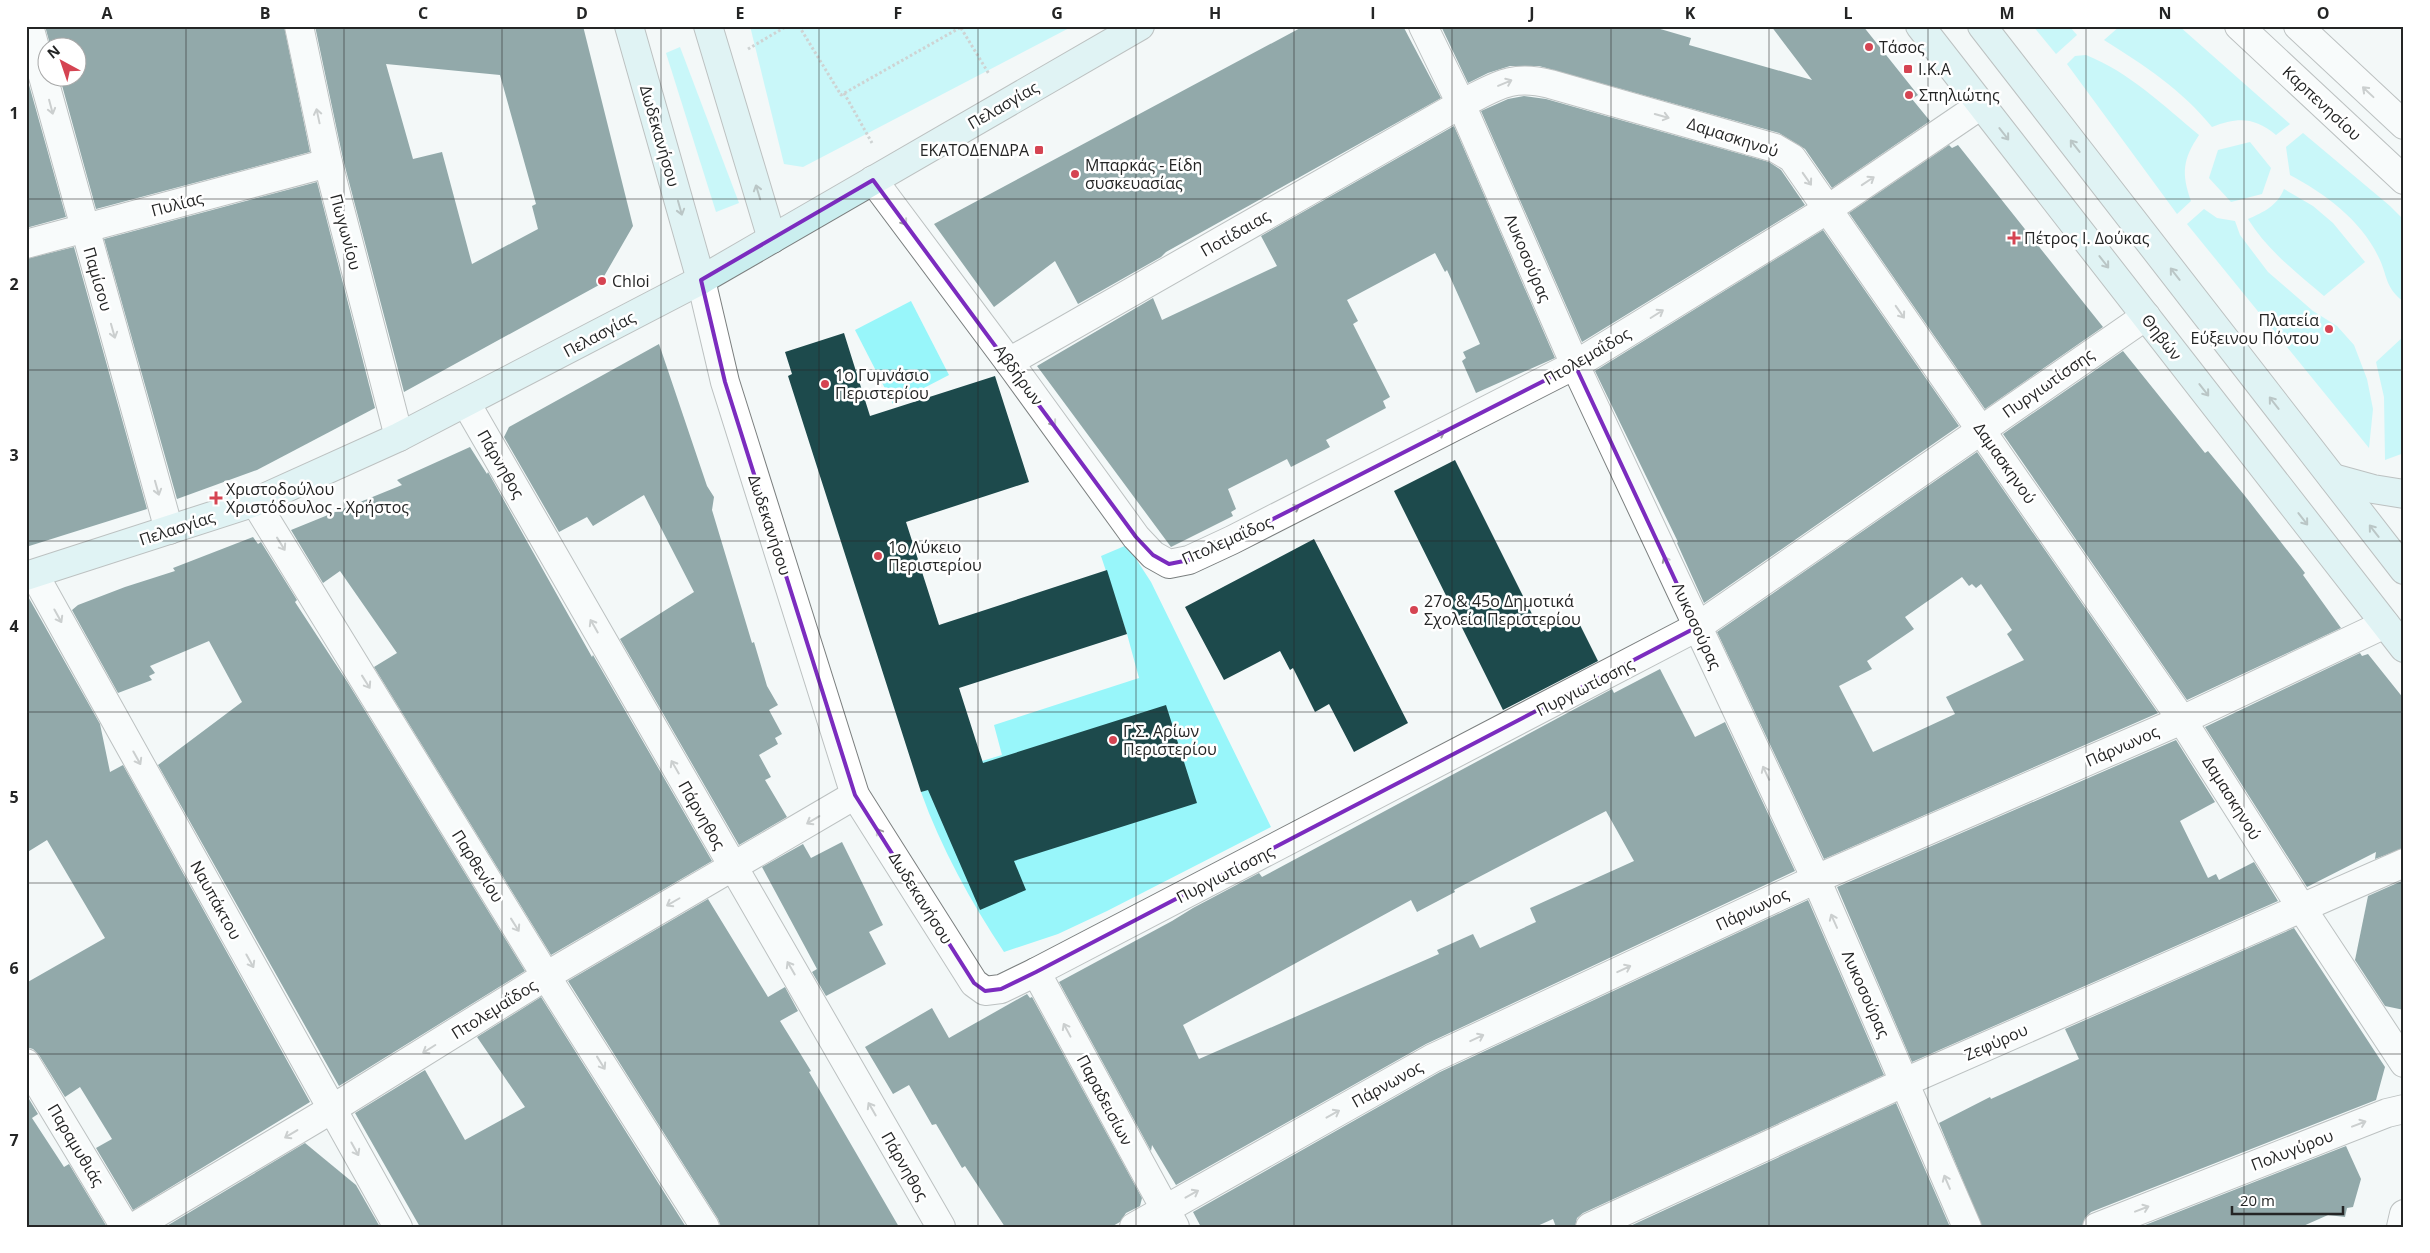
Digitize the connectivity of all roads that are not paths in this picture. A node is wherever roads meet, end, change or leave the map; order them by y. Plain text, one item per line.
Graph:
1 (29, 26) edge
2 (299, 26) edge
3 (629, 26) edge
4 (708, 26) edge
5 (1140, 26) edge
6 (1423, 26) edge
7 (1920, 26) edge
8 (1982, 26) edge
9 (2239, 26) edge
10 (2298, 26) edge
11 (1461, 104) junction
12 (1982, 105) junction
13 (2404, 125) edge
14 (328, 163) junction
15 (2401, 170) edge
16 (880, 176) junction
17 (1828, 209) junction
18 (84, 229) junction
19 (772, 239) junction
20 (26, 244) edge
21 (701, 280) junction
22 (2146, 316) junction
23 (1009, 362) junction
24 (1575, 365) junction
25 (466, 403) junction
26 (1981, 430) junction
27 (400, 436) junction
28 (2333, 478) junction
29 (2404, 494) edge
30 (255, 502) junction
31 (169, 530) junction
32 (1169, 564) joint
33 (2404, 570) edge
34 (30, 575) edge
35 (2385, 624) junction
36 (1697, 627) junction
37 (2404, 648) edge
38 (2182, 720) junction
39 (855, 795) junction
40 (2404, 863) edge
41 (732, 867) junction
42 (1816, 880) junction
43 (2301, 907) junction
44 (1036, 972) junction
45 (546, 976) junction
46 (985, 991) joint
47 (26, 1063) edge
48 (2404, 1063) edge
49 (1905, 1082) junction
50 (332, 1109) junction
51 (2404, 1109) edge
52 (2404, 1214) edge
53 (1169, 1218) edge
54 (125, 1227) edge
55 (134, 1227) edge
56 (398, 1227) edge
57 (705, 1227) edge
58 (941, 1227) edge
59 (1134, 1227) edge
60 (1590, 1227) edge
61 (1967, 1227) edge
62 (2097, 1227) edge
63 (2401, 1227) edge

1 -> 18 street, Παμίσου
14 -> 2 street, Πωγωνίου
3 -> 21 street, Δωδεκανήσου
19 -> 4 street
5 - 16 street, Πελασγίας
6 - 11 street, Λυκοσούρας
7 - 12 street, Θηβών
28 -> 8 street
9 - 15 street, Καρπενησίου
13 -> 10 street
11 -> 17 street, Δαμασκηνού
11 - 23 street, Ποτίδαιας
11 - 24 street, Λυκοσούρας
17 -> 12 street, Πτολεμαΐδος
12 -> 22 street, Θηβών
14 - 18 street, Πυλίας
14 - 27 street, Πωγωνίου
16 - 19 street, Πελασγίας
16 -> 23 street, Αβδήρων
24 -> 17 street, Πτολεμαΐδος
17 -> 26 street, Δαμασκηνού
18 - 20 street, Πυλίας
18 -> 31 street, Παμίσου
19 - 21 street, Πελασγίας
21 - 25 street, Πελασγίας
21 - 39 street, Δωδεκανήσου
22 - 26 street, Πυργιωτίσσης
22 -> 35 street, Θηβών
23 -> 32 street, Αβδήρων
32 -> 24 street, Πτολεμαΐδος
36 -> 24 street, Λυκοσούρας
25 - 27 street, Πελασγίας
41 -> 25 street, Πάρνηθος
26 - 36 street, Πυργιωτίσσης
26 - 38 street, Δαμασκηνού
27 - 30 street, Πελασγίας
28 - 29 street
33 -> 28 street
30 - 31 street, Πελασγίας
30 -> 45 street, Παρθενίου
31 - 34 street, Πελασγίας
34 -> 50 street, Ναυπάκτου
35 - 37 street, Θηβών
35 - 38 street, Πάρνωνος
42 -> 36 street, Λυκοσούρας
36 - 44 street, Πυργιωτίσσης
38 - 42 street, Πάρνωνος
38 - 43 street, Δαμασκηνού
39 -> 41 street, Πτολεμαΐδος
46 -> 39 street, Δωδεκανήσου
40 - 43 street, Ζεφύρου
41 -> 45 street, Πτολεμαΐδος
58 -> 41 street, Πάρνηθος
49 -> 42 street, Λυκοσούρας
53 -> 42 street, Πάρνωνος
43 - 48 street, Δαμασκηνού
43 - 49 street, Ζεφύρου
44 - 46 street, Πυργιωτίσσης
53 -> 44 street, Παραδεισίων
45 -> 50 street, Πτολεμαΐδος
45 -> 57 street, Παρθενίου
47 - 54 street, Παραμυθιάς
49 - 60 street, Ζεφύρου
61 -> 49 street, Λυκοσούρας
50 -> 55 street, Πτολεμαΐδος
50 -> 56 street, Ναυπάκτου
62 -> 51 street, Πολυγύρου
52 - 63 street
53 - 59 street, Πάρνωνος

